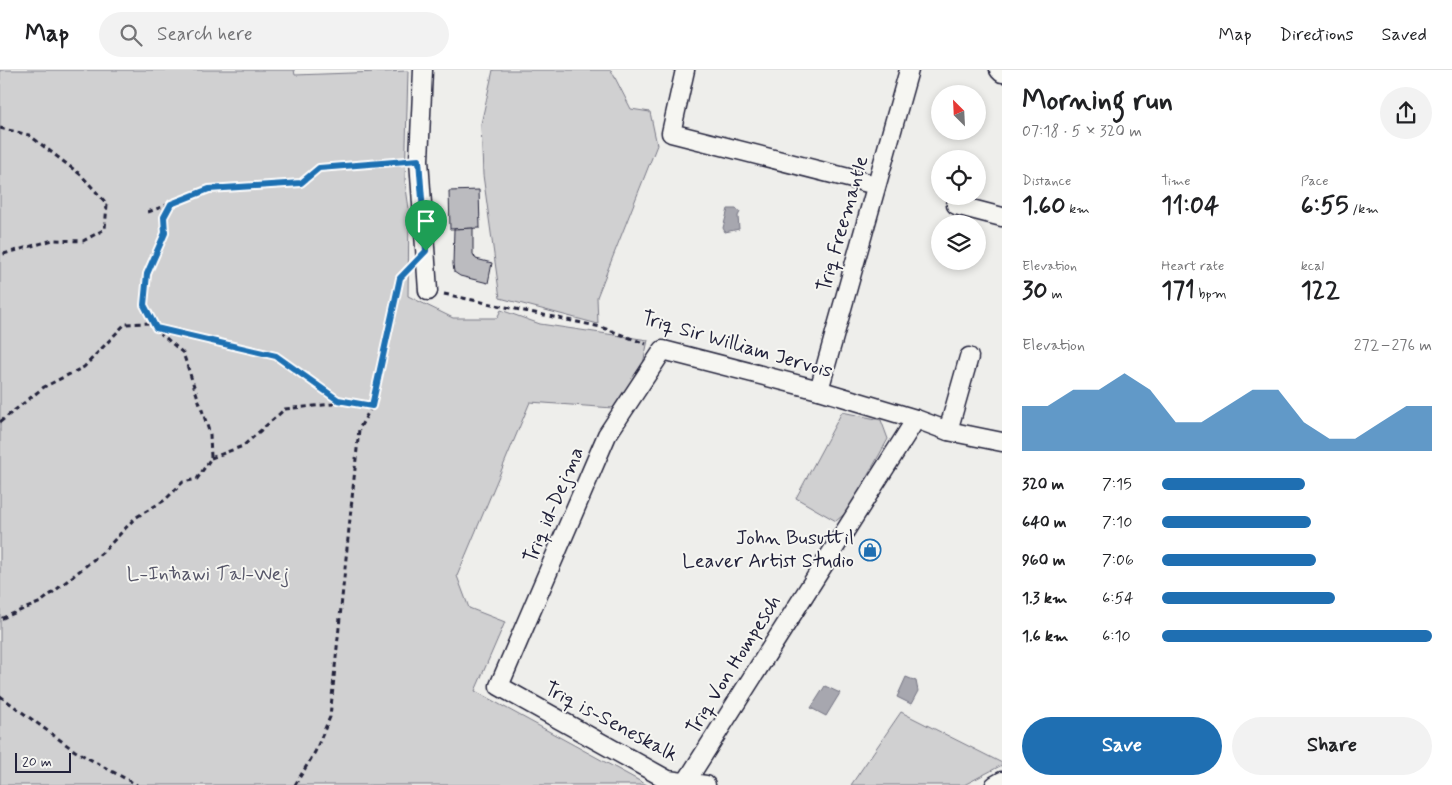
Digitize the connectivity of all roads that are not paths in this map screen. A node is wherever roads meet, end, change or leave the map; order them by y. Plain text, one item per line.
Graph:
1 (422, 70) edge
2 (685, 70) edge
3 (909, 70) edge
4 (999, 70) edge
5 (1002, 73) edge
6 (876, 185) junction
7 (956, 205) dead end
8 (1002, 217) edge
9 (428, 291) road end
10 (663, 350) joint
11 (969, 357) dead end
12 (818, 390) junction
13 (916, 419) junction
14 (948, 431) junction
15 (1002, 442) edge
16 (500, 686) joint
17 (1002, 781) edge
18 (686, 782) junction
19 (706, 785) edge
20 (995, 785) edge

1 - 9 street
2 - 6 street
3 - 6 street, Triq Freemantle
4 - 5 street
6 - 12 street, Triq Freemantle
7 - 8 street
10 - 12 street, Triq Sir William Jervois
10 - 16 street, Triq id-Dejma
11 - 14 street
12 - 13 street, Triq Sir William Jervois
13 - 14 street, Triq Sir William Jervois
13 - 18 street, Triq Von Hompesch
14 - 15 street, Triq Sir William Jervois
16 - 18 street, Triq is-Seneskalk
17 - 20 street
18 - 19 street, Triq is-Seneskalk

